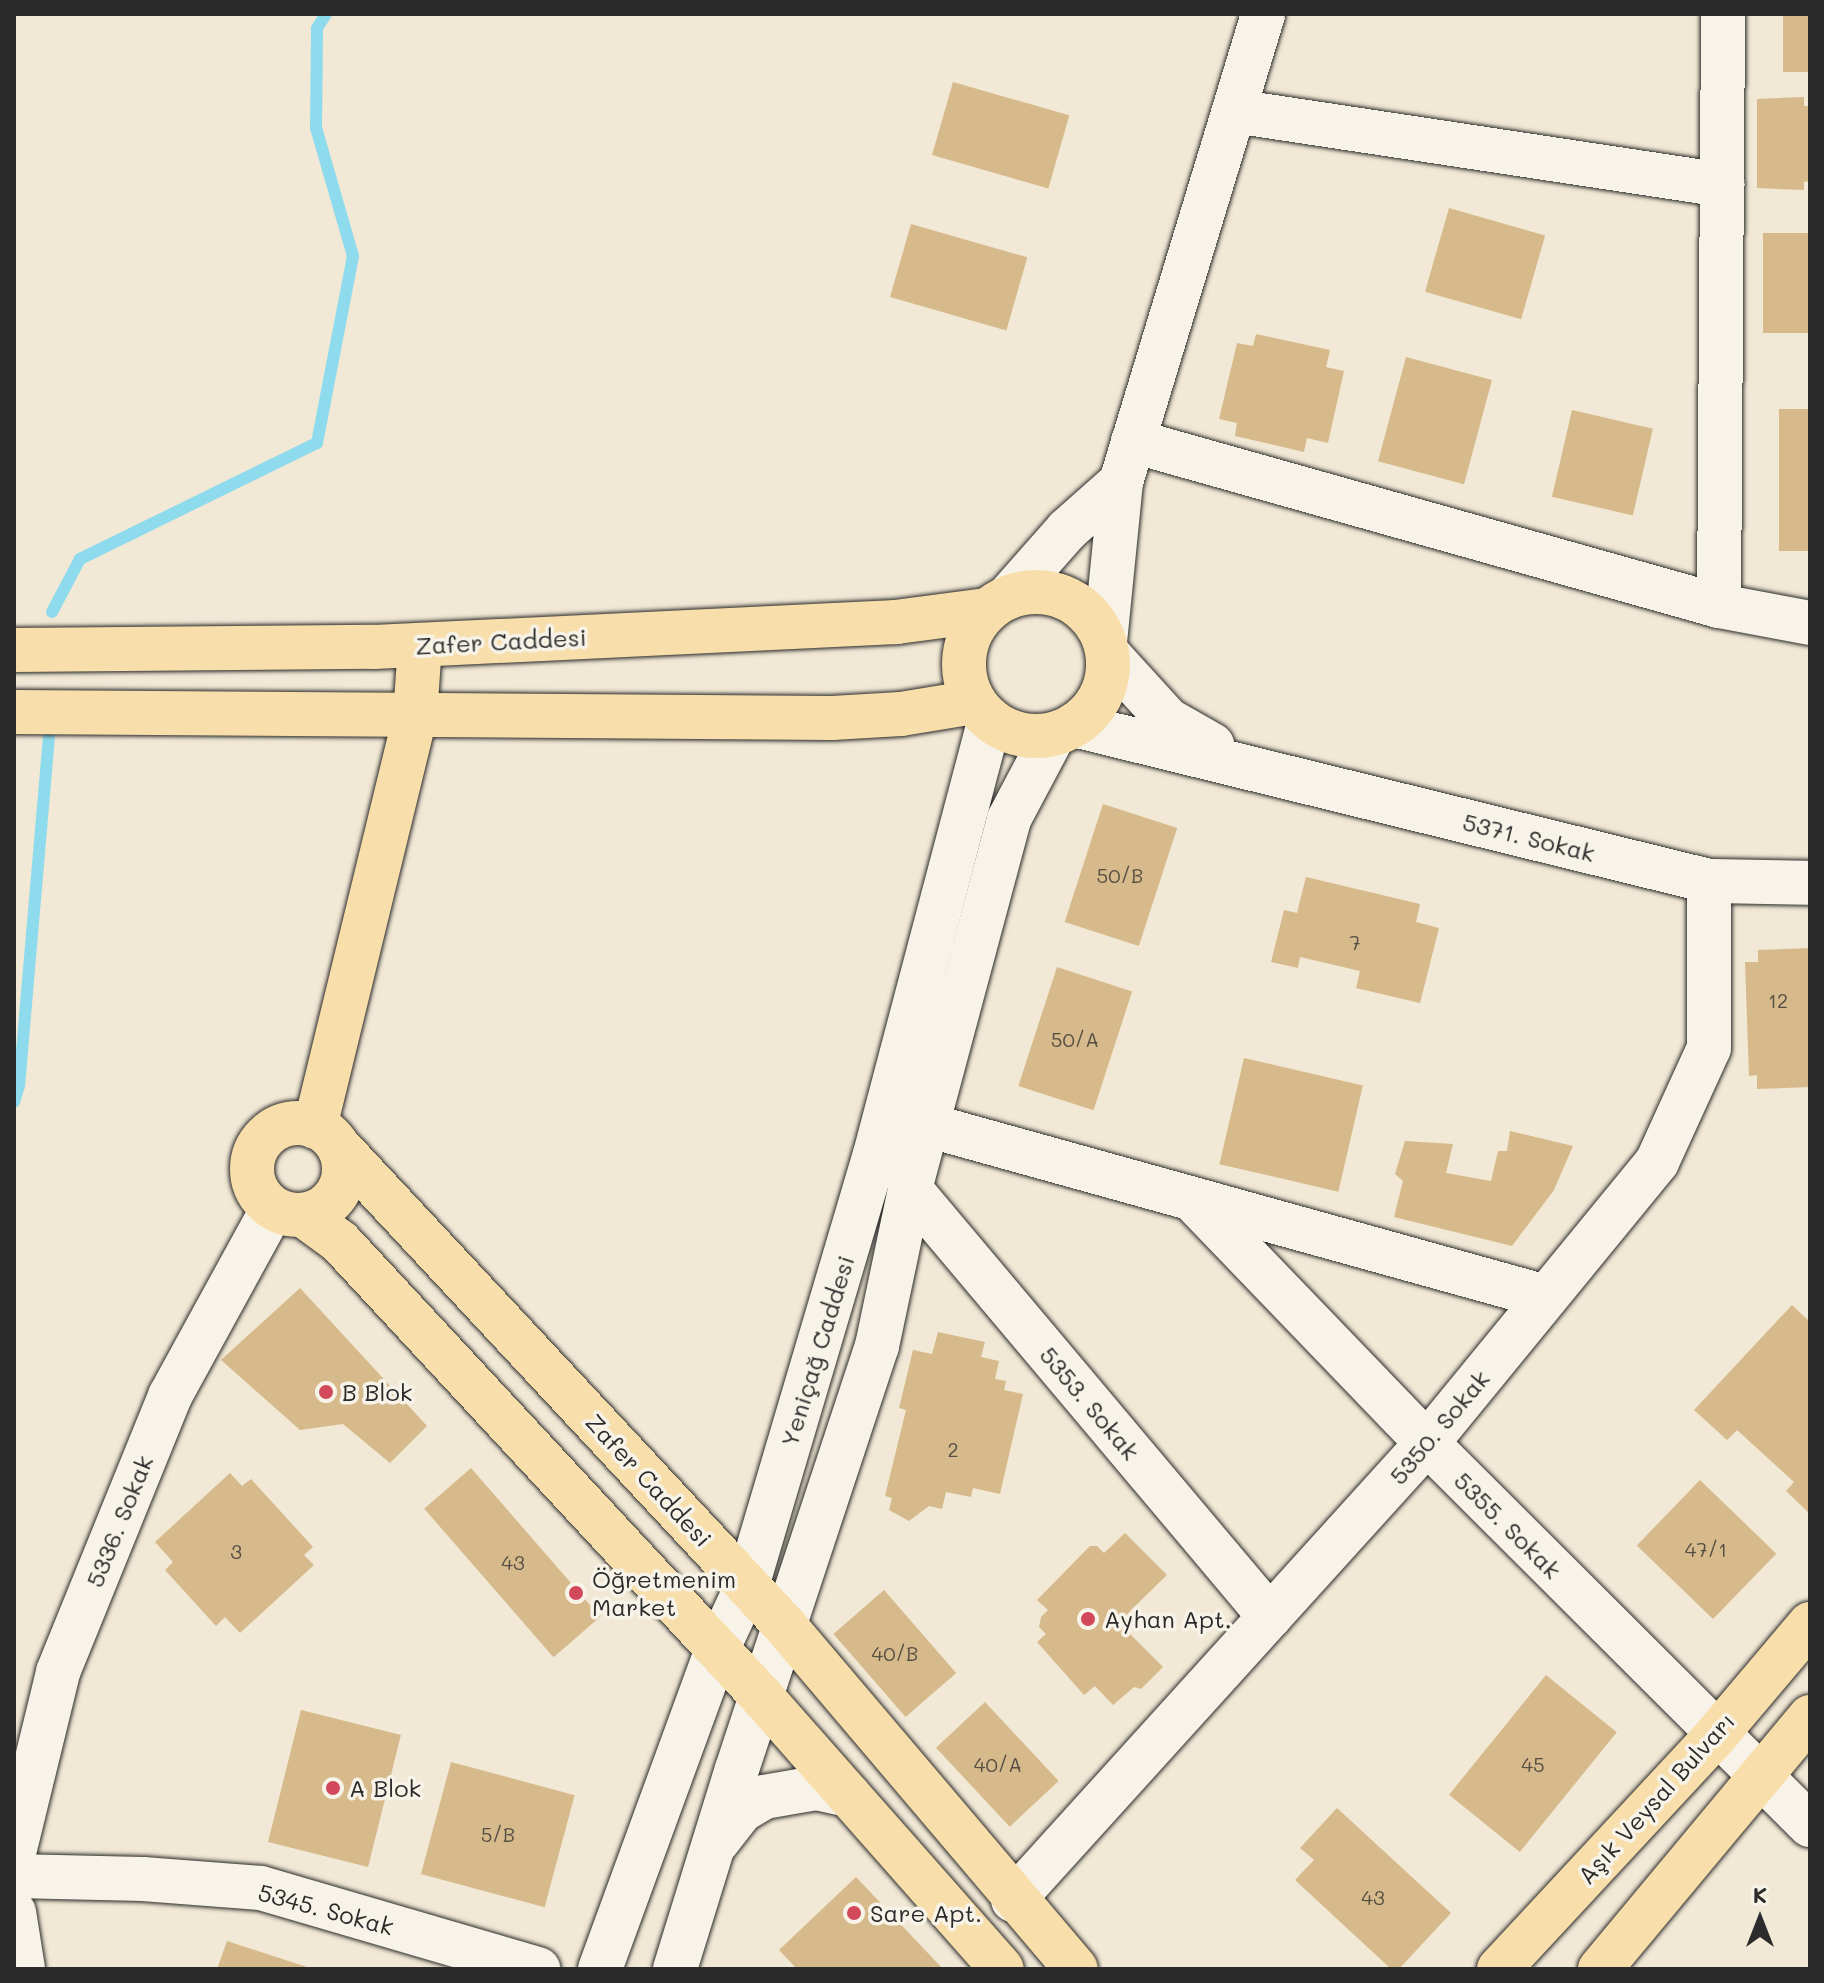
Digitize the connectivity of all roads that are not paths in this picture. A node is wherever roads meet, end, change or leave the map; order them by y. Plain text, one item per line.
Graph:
1 (1263, 14) edge
2 (1723, 14) edge
3 (1234, 111) junction
4 (1722, 185) junction
5 (1127, 461) junction
6 (998, 604) junction
7 (1719, 606) junction
8 (1810, 623) edge
9 (420, 645) junction
10 (1106, 648) junction
11 (14, 650) edge
12 (982, 711) junction
13 (14, 712) edge
14 (415, 716) junction
15 (1064, 729) junction
16 (1251, 769) junction
17 (1709, 881) junction
18 (1810, 883) edge
19 (927, 1125) junction
20 (326, 1137) junction
21 (910, 1189) junction
22 (1192, 1199) junction
23 (288, 1212) junction
24 (1546, 1297) junction
25 (1427, 1443) junction
26 (747, 1586) junction
27 (1270, 1617) junction
28 (1810, 1624) edge
29 (786, 1627) junction
30 (717, 1650) junction
31 (763, 1698) junction
32 (1810, 1717) edge
33 (1717, 1734) junction
34 (1761, 1778) junction
35 (848, 1795) junction
36 (1810, 1825) edge
37 (713, 1847) junction
38 (14, 1853) edge
39 (14, 1876) edge
40 (1013, 1900) junction
41 (14, 1912) edge
42 (23, 1969) edge
43 (538, 1969) edge
44 (600, 1969) edge
45 (675, 1969) edge
46 (1002, 1969) edge
47 (1076, 1969) edge
48 (1499, 1969) edge
49 (1600, 1969) edge

1 - 3 street
2 - 4 street
3 - 4 street
3 - 5 street
4 - 7 street
5 - 6 street
5 - 7 street
5 - 10 street
6 - 9 main road, Zafer Caddesi
6 - 10 main road
6 - 12 main road
7 - 8 street
9 - 11 main road, Zafer Caddesi
9 - 14 main road
10 - 15 main road
10 - 16 street
12 - 14 main road
12 - 15 main road
12 - 26 street, Yeniçağ Caddesi
13 - 14 main road
14 - 20 main road
15 - 16 street, 5371. Sokak
15 - 19 street, Yeniçağ Caddesi
16 - 17 street, 5371. Sokak
17 - 18 street, 5371. Sokak
17 - 24 street, 5350. Sokak
19 - 21 street, Yeniçağ Caddesi
19 - 22 street
20 - 23 main road
20 - 23 main road
20 - 26 main road, Zafer Caddesi
21 - 27 street, 5353. Sokak
21 - 29 street, Yeniçağ Caddesi
22 - 24 street
22 - 25 street, 5355. Sokak
23 - 30 main road
23 - 38 street, 5336. Sokak
24 - 25 street, 5350. Sokak
25 - 27 street, 5350. Sokak
25 - 33 street, 5355. Sokak
26 - 29 main road, Zafer Caddesi
26 - 30 street, Yeniçağ Caddesi
27 - 40 street, 5350. Sokak
28 - 33 main road, Aşık Veysal Bulvarı
29 - 31 street, Yeniçağ Caddesi
29 - 40 main road, Zafer Caddesi
30 - 31 main road
30 - 44 street, Yeniçağ Caddesi
31 - 35 main road
31 - 37 street, Yeniçağ Caddesi
32 - 34 main road
33 - 34 street, 5355. Sokak
33 - 48 main road, Aşık Veysal Bulvarı
34 - 36 street, 5355. Sokak
34 - 49 main road
35 - 37 street
35 - 46 main road
37 - 45 street, Yeniçağ Caddesi
39 - 43 street, 5345. Sokak
40 - 47 main road, Zafer Caddesi
41 - 42 street

